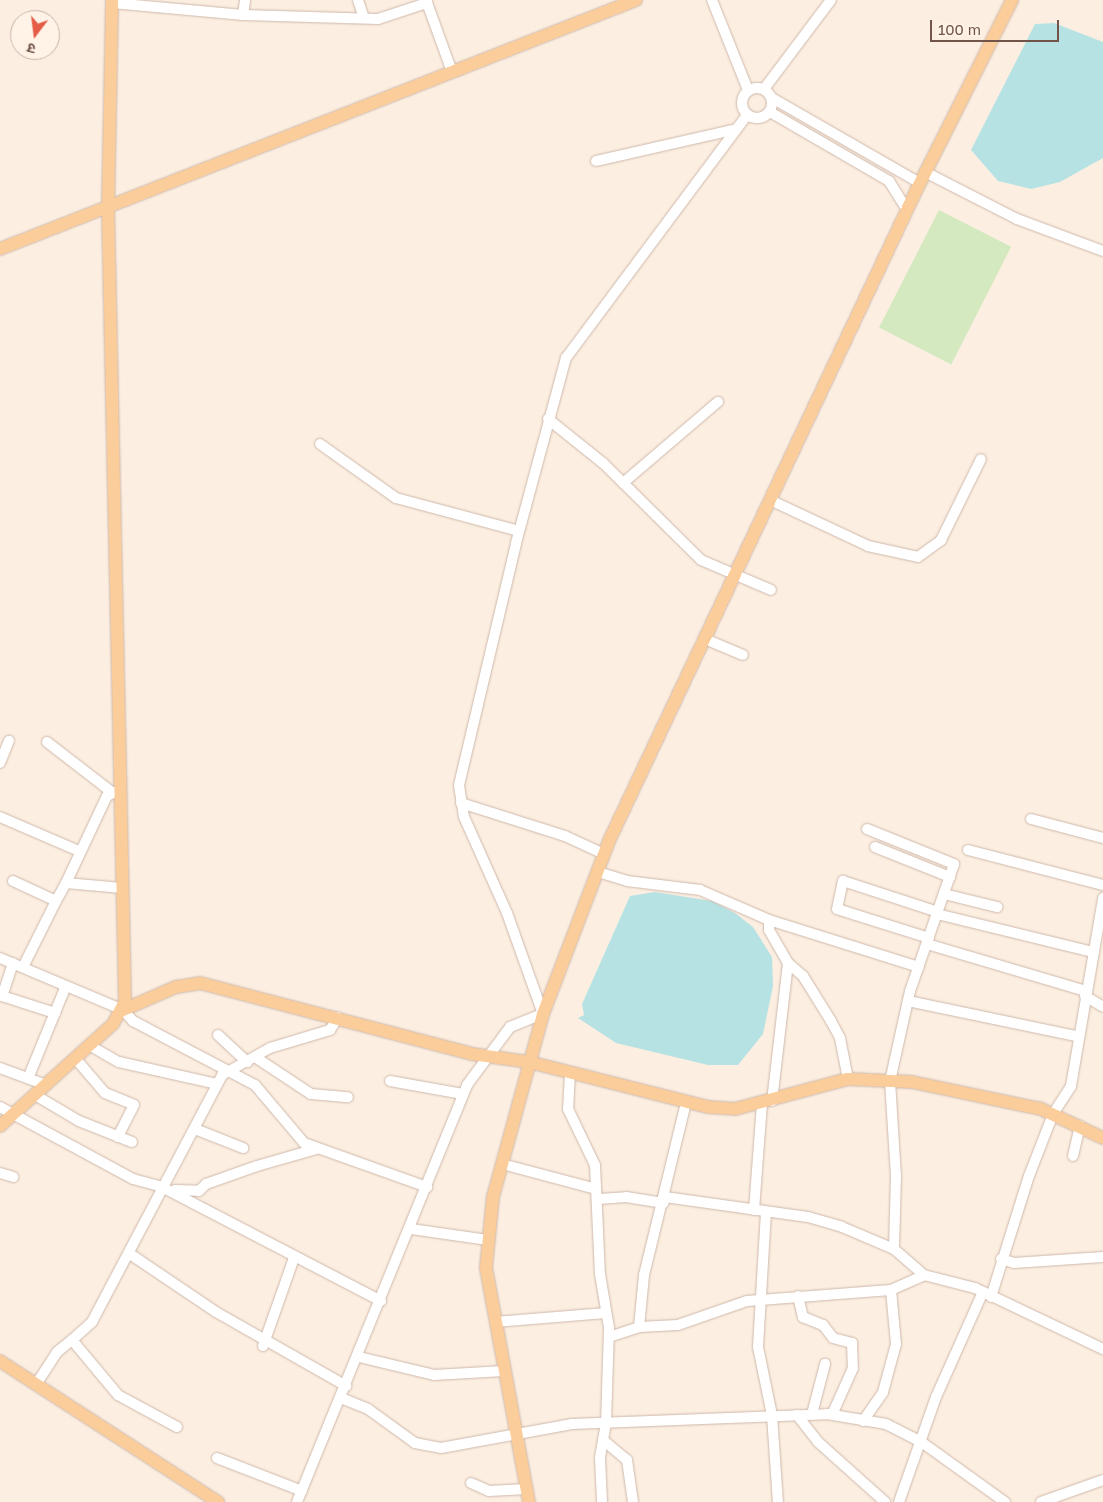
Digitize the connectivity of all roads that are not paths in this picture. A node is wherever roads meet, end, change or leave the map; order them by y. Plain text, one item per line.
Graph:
1 (245, 0) edge
2 (358, 0) edge
3 (636, 0) edge
4 (712, 0) edge
5 (831, 0) edge
6 (1012, 0) edge
7 (112, 2) edge
8 (427, 2) edge
9 (181, 5) edge
10 (244, 15) junction
11 (364, 18) junction
12 (452, 72) junction
13 (764, 89) junction
14 (748, 90) junction
15 (772, 98) junction
16 (770, 112) junction
17 (747, 115) junction
18 (734, 130) junction
19 (596, 161) dead end
20 (922, 177) junction
21 (907, 210) junction
22 (108, 211) junction
23 (0, 249) edge
24 (1103, 251) edge
25 (718, 402) dead end
26 (548, 419) junction
27 (320, 444) dead end
28 (981, 459) dead end
29 (623, 483) junction
30 (770, 500) junction
31 (519, 531) junction
32 (736, 573) junction
33 (771, 590) dead end
34 (704, 639) junction
35 (742, 655) dead end
36 (9, 741) dead end
37 (47, 742) dead end
38 (0, 764) edge
39 (117, 792) junction
40 (461, 803) junction
41 (0, 817) edge
42 (1031, 819) dead end
43 (867, 829) dead end
44 (1103, 838) edge
45 (875, 847) dead end
46 (968, 850) dead end
47 (79, 851) junction
48 (604, 854) junction
49 (598, 872) junction
50 (950, 877) junction
51 (13, 881) dead end
52 (66, 883) junction
53 (1103, 885) edge
54 (122, 888) junction
55 (944, 894) junction
56 (1103, 898) edge
57 (56, 901) junction
58 (997, 907) dead end
59 (937, 913) junction
60 (769, 920) junction
61 (928, 941) junction
62 (1097, 947) edge
63 (0, 958) edge
64 (788, 963) junction
65 (18, 965) junction
66 (919, 967) junction
67 (66, 986) junction
68 (1085, 994) junction
69 (908, 1001) junction
70 (1103, 1007) edge
71 (123, 1010) junction
72 (55, 1013) junction
73 (543, 1014) junction
74 (338, 1017) junction
75 (218, 1035) dead end
76 (1076, 1036) junction
77 (90, 1045) junction
78 (489, 1055) junction
79 (75, 1058) junction
80 (251, 1059) junction
81 (529, 1062) junction
82 (0, 1068) edge
83 (231, 1071) junction
84 (570, 1073) junction
85 (29, 1076) junction
86 (848, 1079) junction
87 (390, 1081) dead end
88 (890, 1081) junction
89 (217, 1084) junction
90 (46, 1085) junction
91 (463, 1094) junction
92 (35, 1095) junction
93 (348, 1097) dead end
94 (767, 1102) junction
95 (686, 1103) junction
96 (0, 1107) edge
97 (13, 1114) junction
98 (1053, 1114) junction
99 (0, 1126) edge
100 (1080, 1126) junction
101 (195, 1130) junction
102 (118, 1137) junction
103 (1103, 1138) edge
104 (132, 1142) dead end
105 (244, 1148) dead end
106 (316, 1149) junction
107 (1073, 1156) dead end
108 (502, 1164) junction
109 (0, 1172) edge
110 (13, 1177) dead end
111 (162, 1187) junction
112 (427, 1187) junction
113 (598, 1194) junction
114 (664, 1200) junction
115 (754, 1210) junction
116 (766, 1212) junction
117 (411, 1229) junction
118 (488, 1240) junction
119 (894, 1249) junction
120 (130, 1254) junction
121 (294, 1258) junction
122 (1103, 1258) edge
123 (1001, 1259) junction
124 (924, 1275) junction
125 (891, 1290) junction
126 (987, 1294) junction
127 (798, 1296) junction
128 (761, 1300) junction
129 (381, 1301) junction
130 (606, 1313) junction
131 (495, 1322) junction
132 (639, 1328) junction
133 (609, 1337) junction
134 (72, 1340) junction
135 (264, 1343) junction
136 (1103, 1349) edge
137 (359, 1357) junction
138 (0, 1362) edge
139 (825, 1364) dead end
140 (504, 1371) junction
141 (37, 1383) junction
142 (346, 1386) junction
143 (341, 1398) junction
144 (812, 1414) junction
145 (772, 1415) junction
146 (797, 1415) junction
147 (832, 1415) junction
148 (863, 1420) junction
149 (606, 1423) junction
150 (177, 1427) dead end
151 (516, 1433) junction
152 (603, 1440) junction
153 (920, 1441) junction
154 (217, 1458) dead end
155 (1103, 1480) edge
156 (471, 1483) dead end
157 (526, 1489) junction
158 (302, 1491) junction
159 (218, 1502) edge
160 (297, 1502) edge
161 (529, 1502) edge
162 (602, 1502) edge
163 (633, 1502) edge
164 (778, 1502) edge
165 (885, 1502) edge
166 (899, 1502) edge
167 (1005, 1502) edge
168 (1041, 1502) edge

1 - 10 street
2 - 11 street
3 - 12 main road
4 - 14 street
5 - 13 street
6 - 20 main road
7 - 9 street
7 - 22 main road
8 - 11 street
8 - 12 street
9 - 10 street
10 - 11 street
12 - 22 main road
13 - 14 street
13 - 15 street
14 - 17 street
15 - 16 street
15 - 20 street
16 - 17 street
16 - 21 street
17 - 18 street
18 - 19 street
18 - 26 street
20 - 21 main road
20 - 24 street
21 - 30 main road
22 - 23 main road
22 - 39 main road
25 - 29 street
26 - 29 street
26 - 31 street
27 - 31 street
28 - 30 street
29 - 32 street
30 - 32 main road
31 - 40 street
32 - 33 street
32 - 34 main road
34 - 35 street
34 - 48 main road
36 - 38 street
37 - 39 street
39 - 47 street
39 - 54 main road
40 - 48 street
40 - 73 street
41 - 47 street
42 - 44 street
43 - 50 street
45 - 50 street
46 - 53 street
47 - 52 street
48 - 49 main road
49 - 60 street
49 - 73 main road
50 - 55 street
51 - 57 street
52 - 54 street
52 - 57 street
54 - 71 main road
55 - 58 street
55 - 59 street
56 - 62 street
57 - 65 street
59 - 61 street
59 - 61 street
59 - 62 street
60 - 64 street
60 - 66 street
61 - 66 street
61 - 68 street
62 - 68 street
63 - 65 street
64 - 86 street
64 - 94 street
65 - 67 street
65 - 72 street
66 - 69 street
67 - 71 street
67 - 72 street
68 - 70 street
68 - 76 street
69 - 76 street
69 - 88 street
71 - 74 main road
71 - 77 main road
71 - 83 street
72 - 85 street
73 - 78 street
73 - 81 main road
74 - 78 main road
74 - 80 street
75 - 80 street
76 - 98 street
77 - 79 main road
77 - 89 street
78 - 81 main road
78 - 91 street
79 - 90 main road
79 - 102 street
80 - 83 street
80 - 93 street
81 - 84 main road
81 - 108 main road
82 - 85 street
83 - 89 street
83 - 106 street
84 - 95 main road
84 - 113 street
85 - 90 street
86 - 88 main road
86 - 94 main road
87 - 91 street
88 - 98 main road
88 - 119 street
89 - 101 street
90 - 92 main road
91 - 112 street
92 - 97 main road
92 - 102 street
94 - 95 main road
94 - 115 street
95 - 114 street
96 - 97 street
97 - 99 main road
97 - 111 street
98 - 100 main road
98 - 123 street
100 - 103 main road
100 - 107 street
101 - 105 street
101 - 111 street
102 - 104 street
106 - 111 street
106 - 112 street
108 - 113 street
108 - 118 main road
109 - 110 street
111 - 120 street
111 - 121 street
112 - 117 street
113 - 114 street
113 - 130 street
114 - 115 street
114 - 132 street
115 - 116 street
116 - 119 street
116 - 128 street
117 - 118 street
117 - 129 street
118 - 131 main road
119 - 124 street
120 - 134 street
120 - 135 street
121 - 129 street
121 - 135 street
122 - 123 street
123 - 126 street
124 - 125 street
124 - 126 street
125 - 127 street
125 - 148 street
126 - 136 street
126 - 153 street
127 - 128 street
127 - 147 street
128 - 132 street
128 - 145 street
129 - 137 street
130 - 131 street
130 - 133 street
131 - 140 main road
132 - 133 street
133 - 149 street
134 - 141 street
134 - 150 street
135 - 142 street
137 - 140 street
137 - 142 street
138 - 141 main road
139 - 144 street
140 - 151 main road
141 - 159 main road
142 - 143 street
143 - 151 street
143 - 158 street
144 - 146 street
144 - 147 street
145 - 146 street
145 - 149 street
145 - 164 street
146 - 165 street
147 - 148 street
148 - 153 street
149 - 151 street
149 - 152 street
151 - 157 main road
152 - 162 street
152 - 163 street
153 - 166 street
153 - 167 street
154 - 158 street
155 - 168 street
156 - 157 street
157 - 161 main road
158 - 160 street

